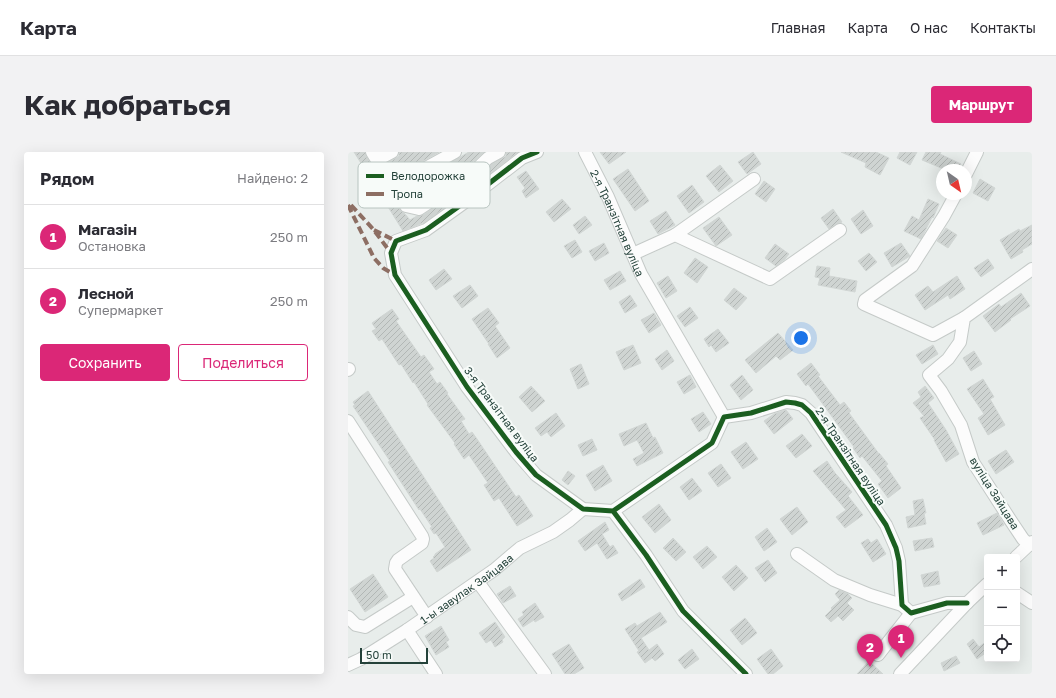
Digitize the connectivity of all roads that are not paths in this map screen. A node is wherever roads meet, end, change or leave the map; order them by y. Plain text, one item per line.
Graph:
1 (392, 152) edge
2 (455, 152) edge
3 (499, 152) edge
4 (537, 152) edge
5 (585, 152) edge
6 (977, 152) edge
7 (375, 156) edge
8 (437, 162) edge
9 (484, 162) edge
10 (971, 164) edge
11 (754, 179) dead end
12 (490, 183) edge
13 (953, 200) edge
14 (457, 208) edge
15 (840, 230) dead end
16 (676, 235) junction
17 (633, 254) junction
18 (1032, 269) edge
19 (964, 318) junction
20 (724, 417) junction
21 (348, 421) edge
22 (583, 509) junction
23 (613, 511) junction
24 (1030, 544) edge
25 (797, 554) dead end
26 (1019, 554) edge
27 (478, 582) junction
28 (984, 587) edge
29 (1020, 595) edge
30 (413, 597) junction
31 (967, 603) junction
32 (1032, 603) edge
33 (906, 609) junction
34 (348, 617) edge
35 (427, 617) junction
36 (408, 630) junction
37 (878, 655) dead end
38 (348, 664) edge
39 (436, 674) edge
40 (545, 674) edge
41 (746, 674) edge
42 (900, 674) edge

1 - 7 street
2 - 8 street
3 - 9 street
4 - 12 street, 3-я Транзітная вуліца
5 - 17 street, 2-я Транзітная вуліца
6 - 10 street
11 - 16 street
13 - 19 street
14 - 22 street, 3-я Транзітная вуліца
15 - 16 street
16 - 17 street
17 - 20 street, 2-я Транзітная вуліца
18 - 19 street
19 - 24 street, вуліца Зайцава
20 - 23 street
20 - 33 street, 2-я Транзітная вуліца
21 - 30 street
22 - 23 street
22 - 27 street, 1-ы завулак Зайцава
23 - 41 street
24 - 26 street, вуліца Зайцава
25 - 33 street
27 - 35 street, 1-ы завулак Зайцава
27 - 40 street
28 - 31 street
29 - 32 street
30 - 34 street
30 - 35 street
31 - 33 street
31 - 42 street
33 - 37 street
35 - 36 street, 1-ы завулак Зайцава
36 - 38 street, 1-ы завулак Зайцава
36 - 39 street

